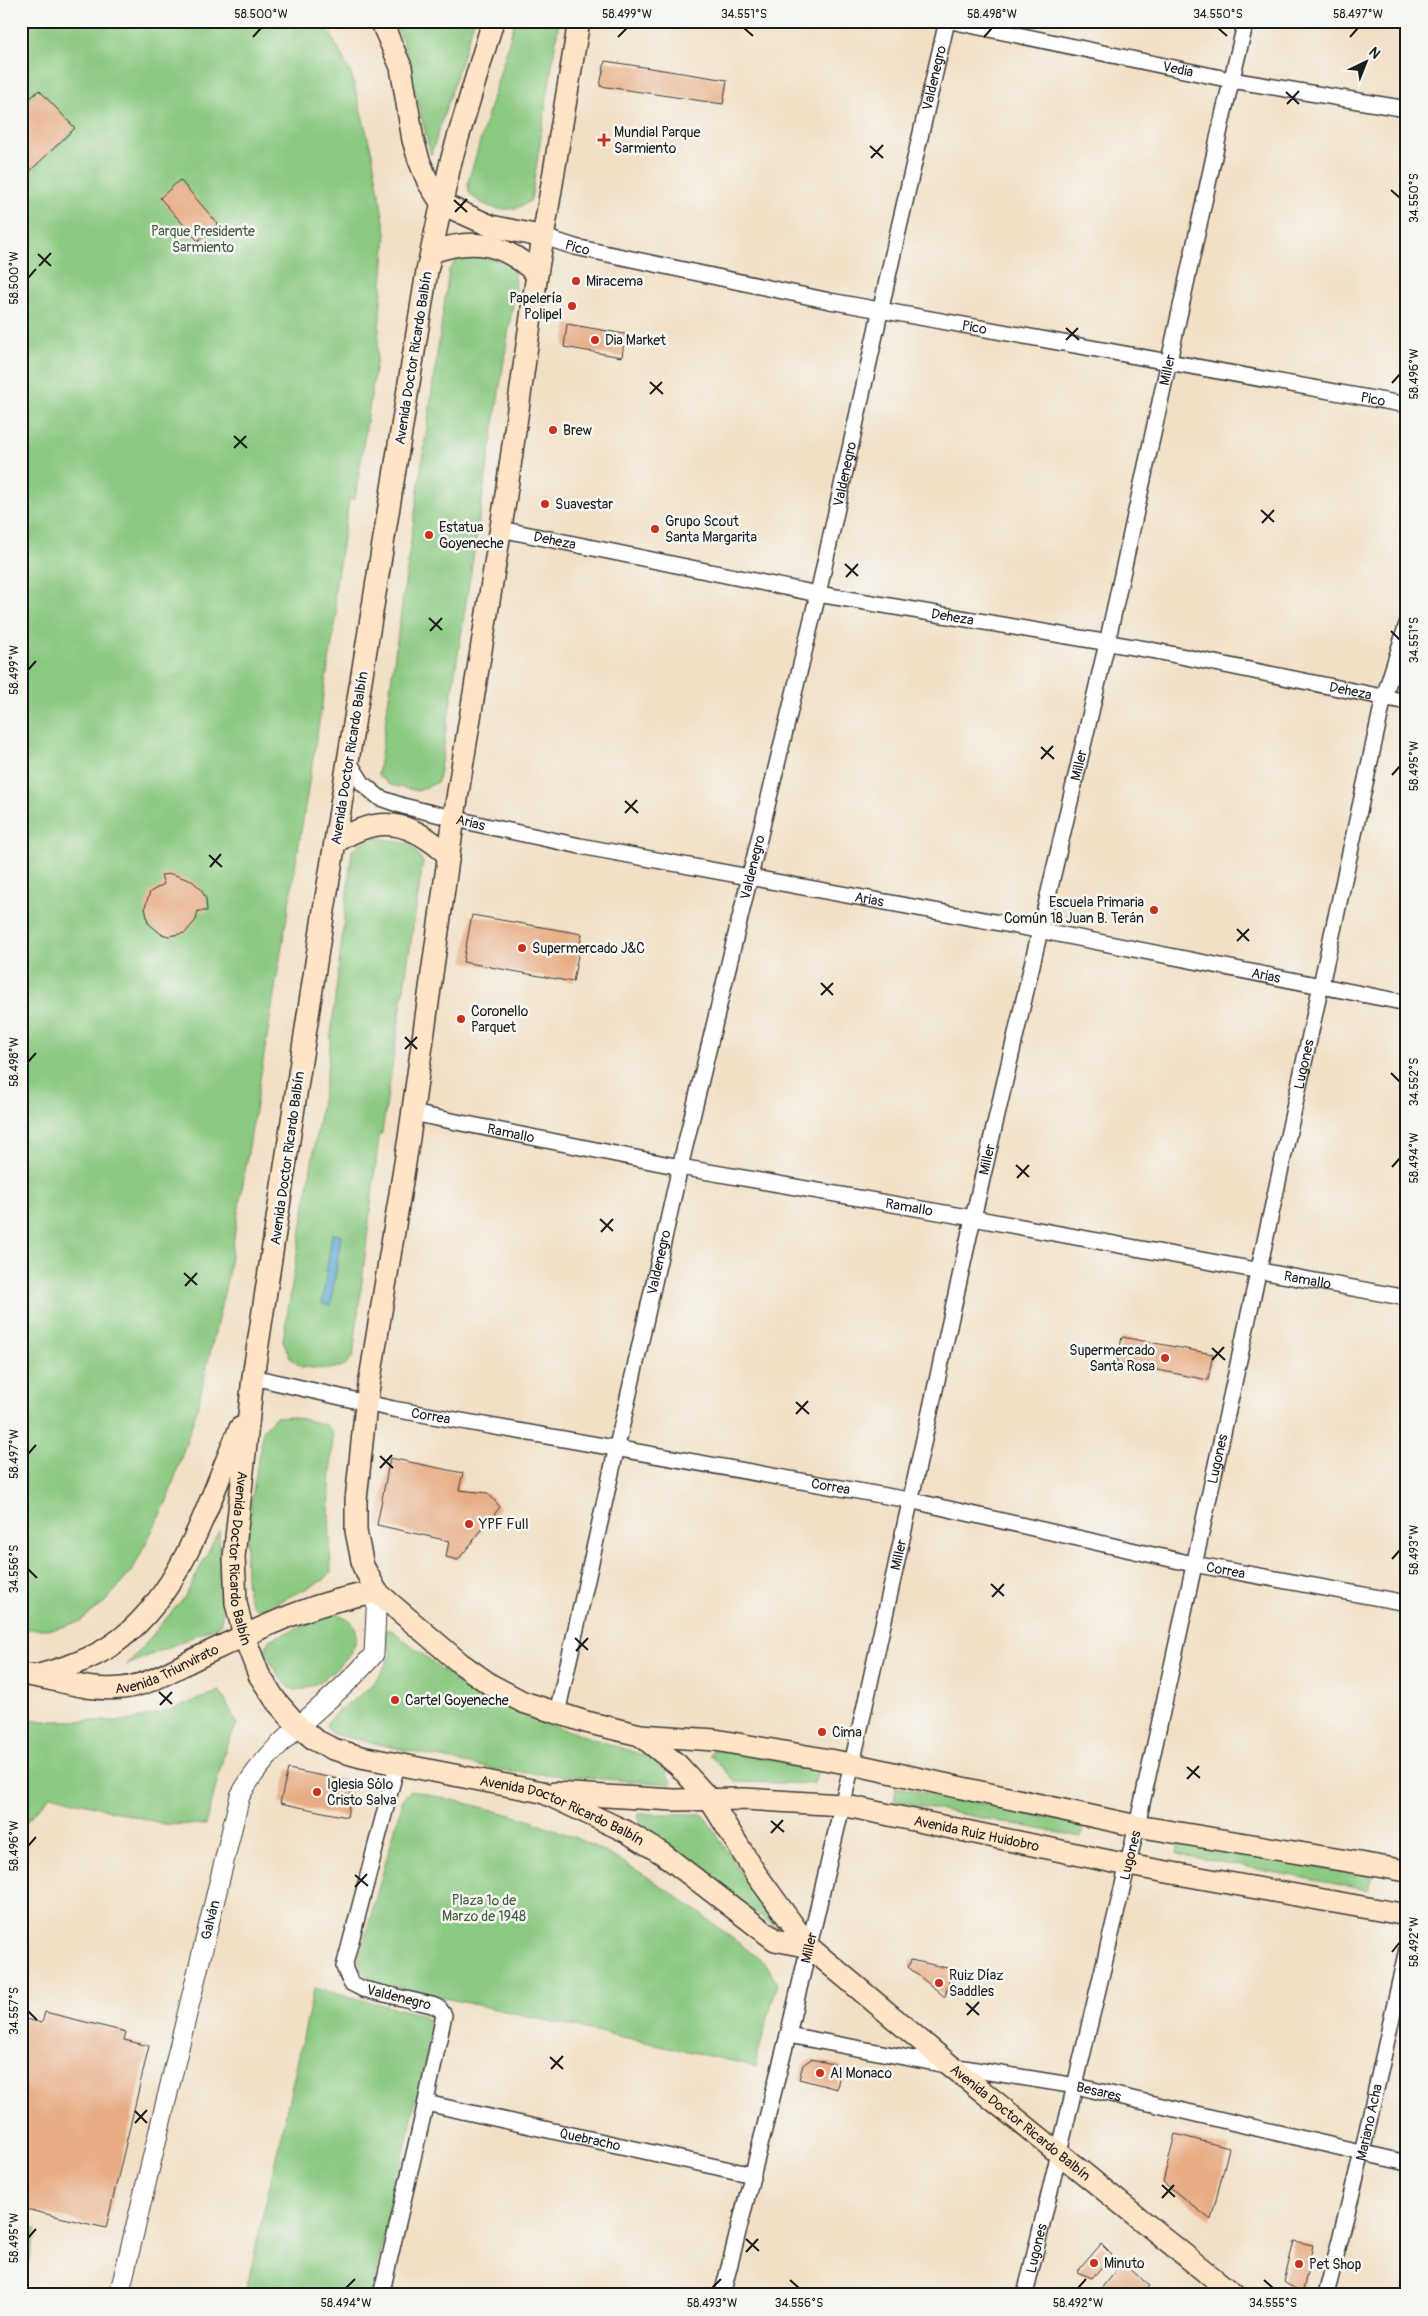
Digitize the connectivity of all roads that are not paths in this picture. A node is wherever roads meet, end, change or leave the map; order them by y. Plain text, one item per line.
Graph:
1 (381, 21) edge
2 (494, 21) edge
3 (579, 21) edge
4 (947, 21) edge
5 (951, 21) edge
6 (1246, 21) edge
7 (1231, 80) junction
8 (1407, 108) edge
9 (442, 204) junction
10 (544, 237) junction
11 (432, 252) junction
12 (537, 274) junction
13 (882, 310) junction
14 (1170, 361) junction
15 (1407, 405) edge
16 (500, 528) junction
17 (818, 594) junction
18 (1407, 624) edge
19 (1107, 642) junction
20 (1384, 697) junction
21 (1407, 702) edge
22 (349, 762) junction
23 (454, 817) junction
24 (335, 843) junction
25 (449, 856) junction
26 (750, 877) junction
27 (1038, 930) junction
28 (1322, 987) junction
29 (1407, 1003) edge
30 (412, 1113) junction
31 (680, 1167) junction
32 (973, 1218) junction
33 (1259, 1271) junction
34 (1407, 1298) edge
35 (253, 1377) junction
36 (366, 1404) junction
37 (248, 1410) junction
38 (618, 1448) junction
39 (909, 1500) junction
40 (1193, 1564) junction
41 (377, 1592) junction
42 (1407, 1603) edge
43 (244, 1636) junction
44 (29, 1675) edge
45 (557, 1714) junction
46 (298, 1726) junction
47 (640, 1735) junction
48 (852, 1764) junction
49 (397, 1765) junction
50 (542, 1792) junction
51 (710, 1800) junction
52 (842, 1804) junction
53 (1137, 1826) junction
54 (1128, 1865) junction
55 (1407, 1871) edge
56 (1407, 1915) edge
57 (809, 1947) junction
58 (1407, 1949) edge
59 (788, 2035) junction
60 (951, 2066) junction
61 (1076, 2086) junction
62 (426, 2103) junction
63 (1362, 2153) junction
64 (1059, 2154) junction
65 (1407, 2163) edge
66 (753, 2175) junction
67 (119, 2295) edge
68 (382, 2295) edge
69 (722, 2295) edge
70 (1025, 2295) edge
71 (1234, 2295) edge
72 (1326, 2295) edge

1 - 9 main road
2 - 9 main road, Avenida Doctor Ricardo Balbín
3 - 10 main road
4 - 13 street, Valdenegro
5 - 7 street, Vedia
6 - 7 street, Miller
7 - 8 street, Vedia
7 - 14 street, Miller
9 - 10 main road
9 - 11 main road, Avenida Doctor Ricardo Balbín
10 - 12 main road
10 - 13 street, Pico
11 - 12 main road
11 - 22 main road, Avenida Doctor Ricardo Balbín
12 - 16 main road
13 - 14 street, Pico
13 - 17 street, Valdenegro
14 - 15 street, Pico
14 - 19 street, Miller
16 - 17 street, Deheza
16 - 23 main road
17 - 19 street, Deheza
17 - 26 street, Valdenegro
18 - 20 street, Lugones
19 - 20 street, Deheza
19 - 27 street, Miller
20 - 21 street, Deheza
20 - 28 street, Lugones
22 - 23 street, Arias
22 - 24 main road, Avenida Doctor Ricardo Balbín
23 - 25 main road
23 - 26 street, Arias
24 - 25 main road
24 - 35 main road, Avenida Doctor Ricardo Balbín
25 - 30 main road
26 - 27 street, Arias
26 - 31 street, Valdenegro
27 - 28 street, Arias
27 - 32 street, Miller
28 - 29 street, Arias
28 - 33 street, Lugones
30 - 31 street, Ramallo
30 - 36 main road
31 - 32 street, Ramallo
31 - 38 street, Valdenegro
32 - 33 street, Ramallo
32 - 39 street, Miller
33 - 34 street, Ramallo
33 - 40 street, Lugones
35 - 36 street, Correa
35 - 37 main road, Avenida Doctor Ricardo Balbín
36 - 38 street, Correa
36 - 41 main road
37 - 43 main road, Avenida Doctor Ricardo Balbín
37 - 44 main road, Avenida Triunvirato
38 - 39 street, Correa
38 - 45 street, Valdenegro
39 - 40 street, Correa
39 - 48 street, Miller
40 - 42 street, Correa
40 - 53 street, Lugones
41 - 43 main road, Avenida Triunvirato
41 - 45 main road
41 - 46 street, Galván
43 - 44 main road, Avenida Triunvirato
43 - 46 main road, Avenida Doctor Ricardo Balbín
45 - 47 main road
46 - 49 main road, Avenida Doctor Ricardo Balbín
46 - 67 street, Galván
47 - 48 main road
47 - 51 main road, Avenida Doctor Ricardo Balbín
48 - 52 street, Miller
48 - 53 main road
49 - 50 main road, Avenida Doctor Ricardo Balbín
49 - 62 street, Valdenegro
50 - 51 main road, Avenida Ruiz Huidobro
50 - 57 main road, Avenida Doctor Ricardo Balbín
51 - 52 main road, Avenida Ruiz Huidobro
51 - 57 main road, Avenida Doctor Ricardo Balbín
52 - 54 main road, Avenida Ruiz Huidobro
52 - 57 street, Miller
53 - 54 street, Lugones
53 - 55 main road
54 - 56 main road, Avenida Ruiz Huidobro
54 - 61 street, Lugones
57 - 59 street, Miller
57 - 60 main road, Avenida Doctor Ricardo Balbín
58 - 63 street, Mariano Acha
59 - 60 street, Besares
59 - 66 street, Miller
60 - 61 street, Besares
60 - 64 main road, Avenida Doctor Ricardo Balbín
61 - 63 street, Besares
61 - 64 street, Lugones
62 - 66 street, Quebracho
62 - 68 street, Valdenegro
63 - 65 street, Besares
63 - 72 street, Mariano Acha
64 - 70 street, Lugones
64 - 71 main road, Avenida Doctor Ricardo Balbín
66 - 69 street, Miller

